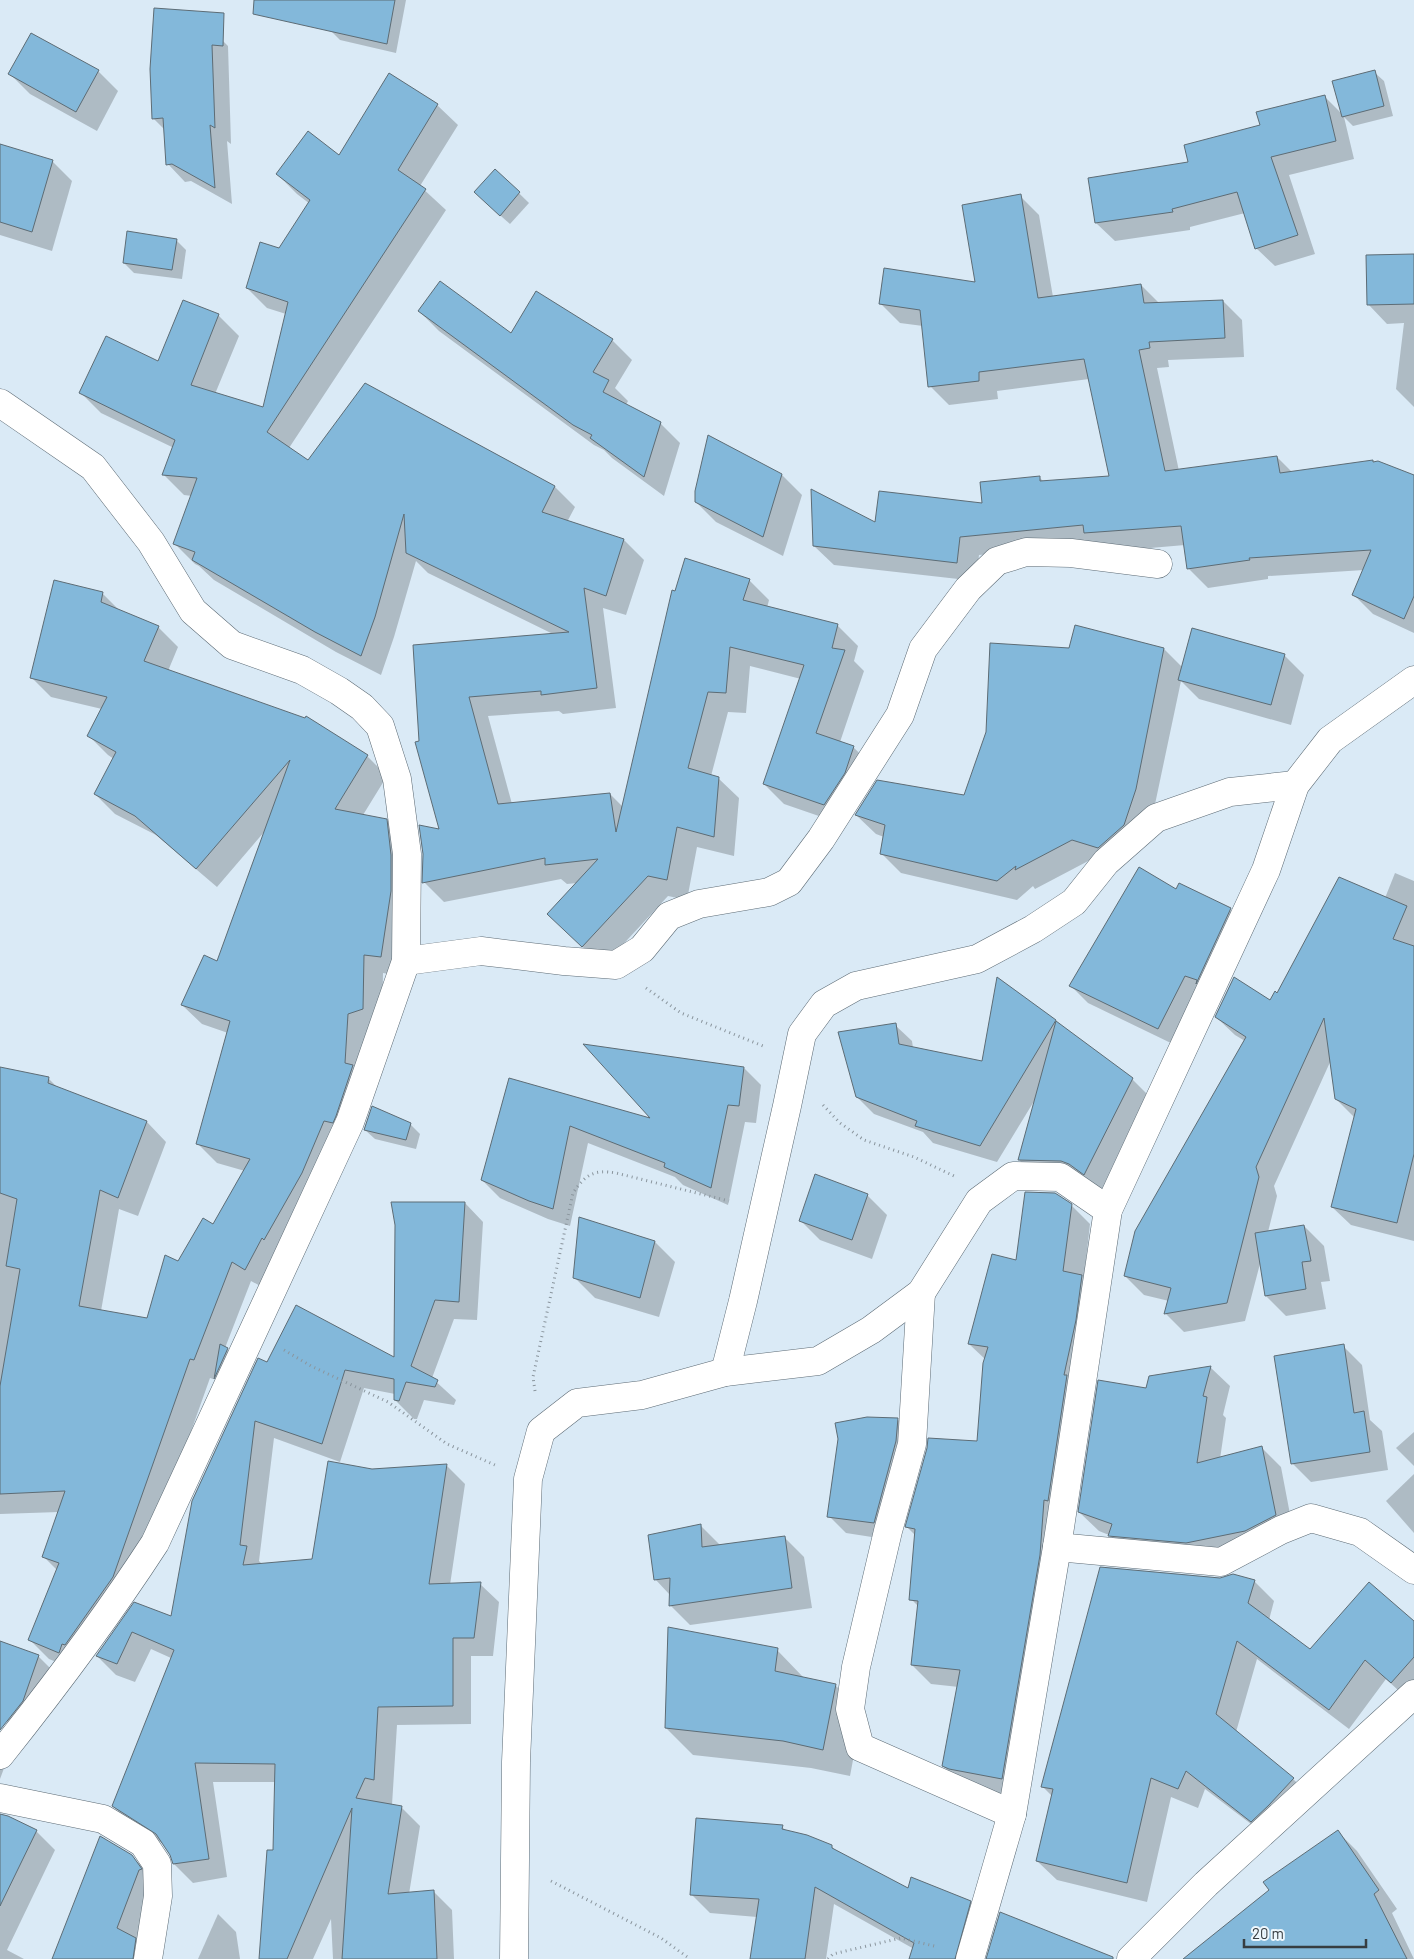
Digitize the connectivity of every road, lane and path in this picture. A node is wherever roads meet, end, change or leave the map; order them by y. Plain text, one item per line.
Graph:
1 (0, 403) edge
2 (1158, 564) dead end
3 (1414, 680) edge
4 (1295, 785) junction
5 (406, 961) junction
6 (616, 965) junction
7 (795, 1067) junction
8 (979, 1201) junction
9 (763, 1210) junction
10 (1108, 1210) junction
11 (921, 1293) junction
12 (253, 1333) junction
13 (725, 1372) junction
14 (542, 1431) junction
15 (528, 1479) junction
16 (1057, 1547) junction
17 (1414, 1570) edge
18 (1414, 1694) edge
19 (0, 1755) edge
20 (0, 1798) edge
21 (1012, 1814) junction
22 (515, 1863) junction
23 (970, 1957) edge
24 (148, 1959) edge
25 (514, 1959) edge
26 (690, 1959) edge
27 (828, 1959) edge
28 (1131, 1959) edge

1 - 5 street
2 - 6 street
3 - 4 street
4 - 7 street
4 - 10 street
5 - 6 street
5 - 12 street
6 - 7 path
7 - 8 path
7 - 9 street
8 - 10 street
8 - 11 street
9 - 13 street
9 - 14 path
10 - 16 street
11 - 13 street
11 - 21 street
12 - 15 path
12 - 19 street
13 - 14 street
14 - 15 street
15 - 22 street
16 - 17 street
16 - 21 street
18 - 28 street
20 - 24 street
21 - 23 street
22 - 25 street
22 - 26 path
23 - 27 path

